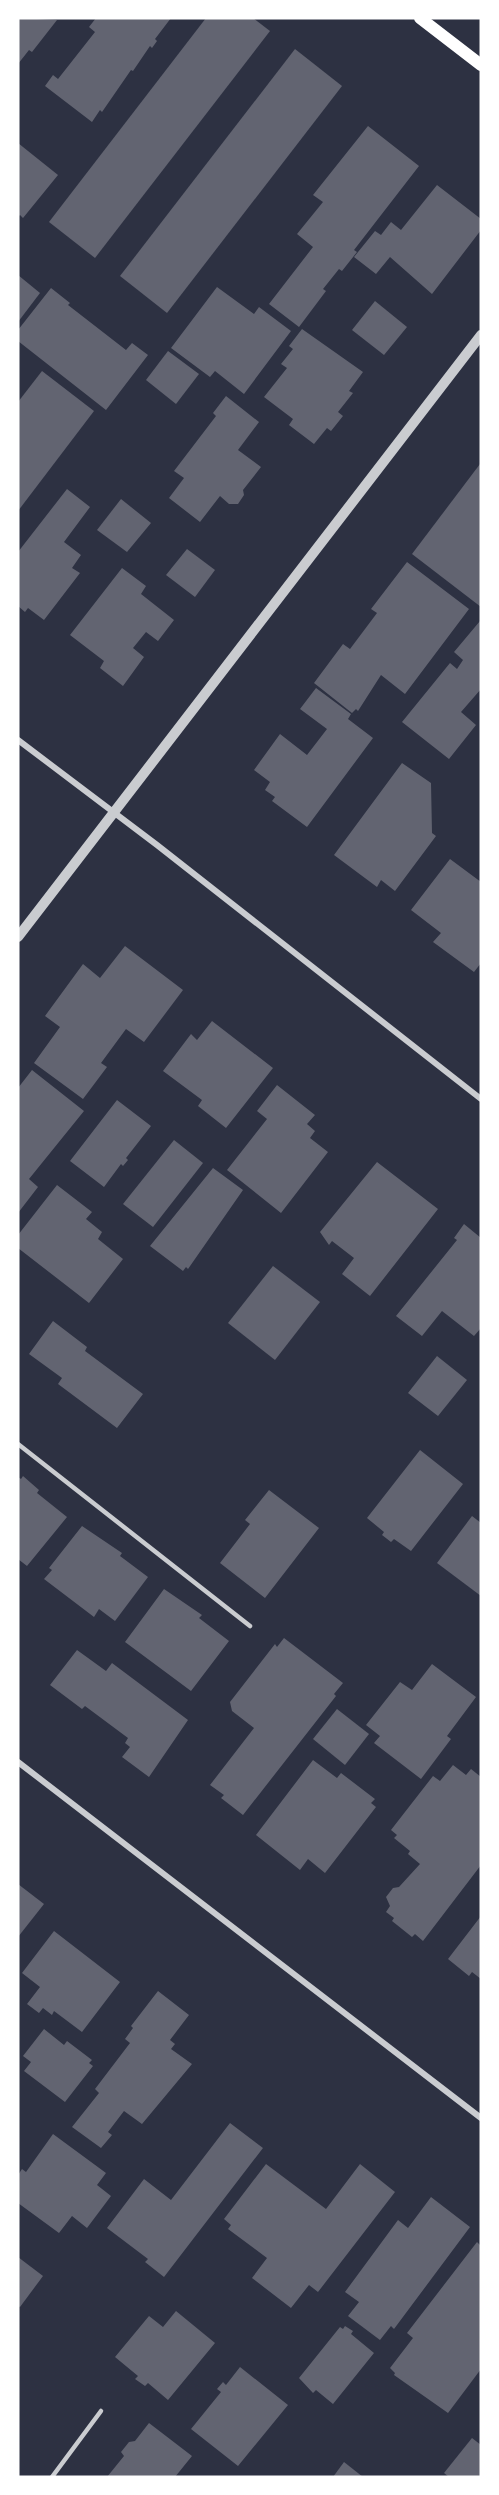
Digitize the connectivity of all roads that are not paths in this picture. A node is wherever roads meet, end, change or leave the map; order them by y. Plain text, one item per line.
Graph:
1 (420, 18) edge
2 (481, 65) edge
3 (481, 335) edge
4 (18, 740) edge
5 (114, 813) junction
6 (18, 937) edge
7 (481, 1099) edge
8 (18, 1444) edge
9 (250, 1626) dead end
10 (18, 1762) edge
11 (481, 2118) edge
12 (101, 2411) dead end
13 (52, 2477) edge

1 - 2 main road
3 - 5 street
4 - 5 street
5 - 6 street
5 - 7 street
8 - 9 lane
10 - 11 street
12 - 13 lane

